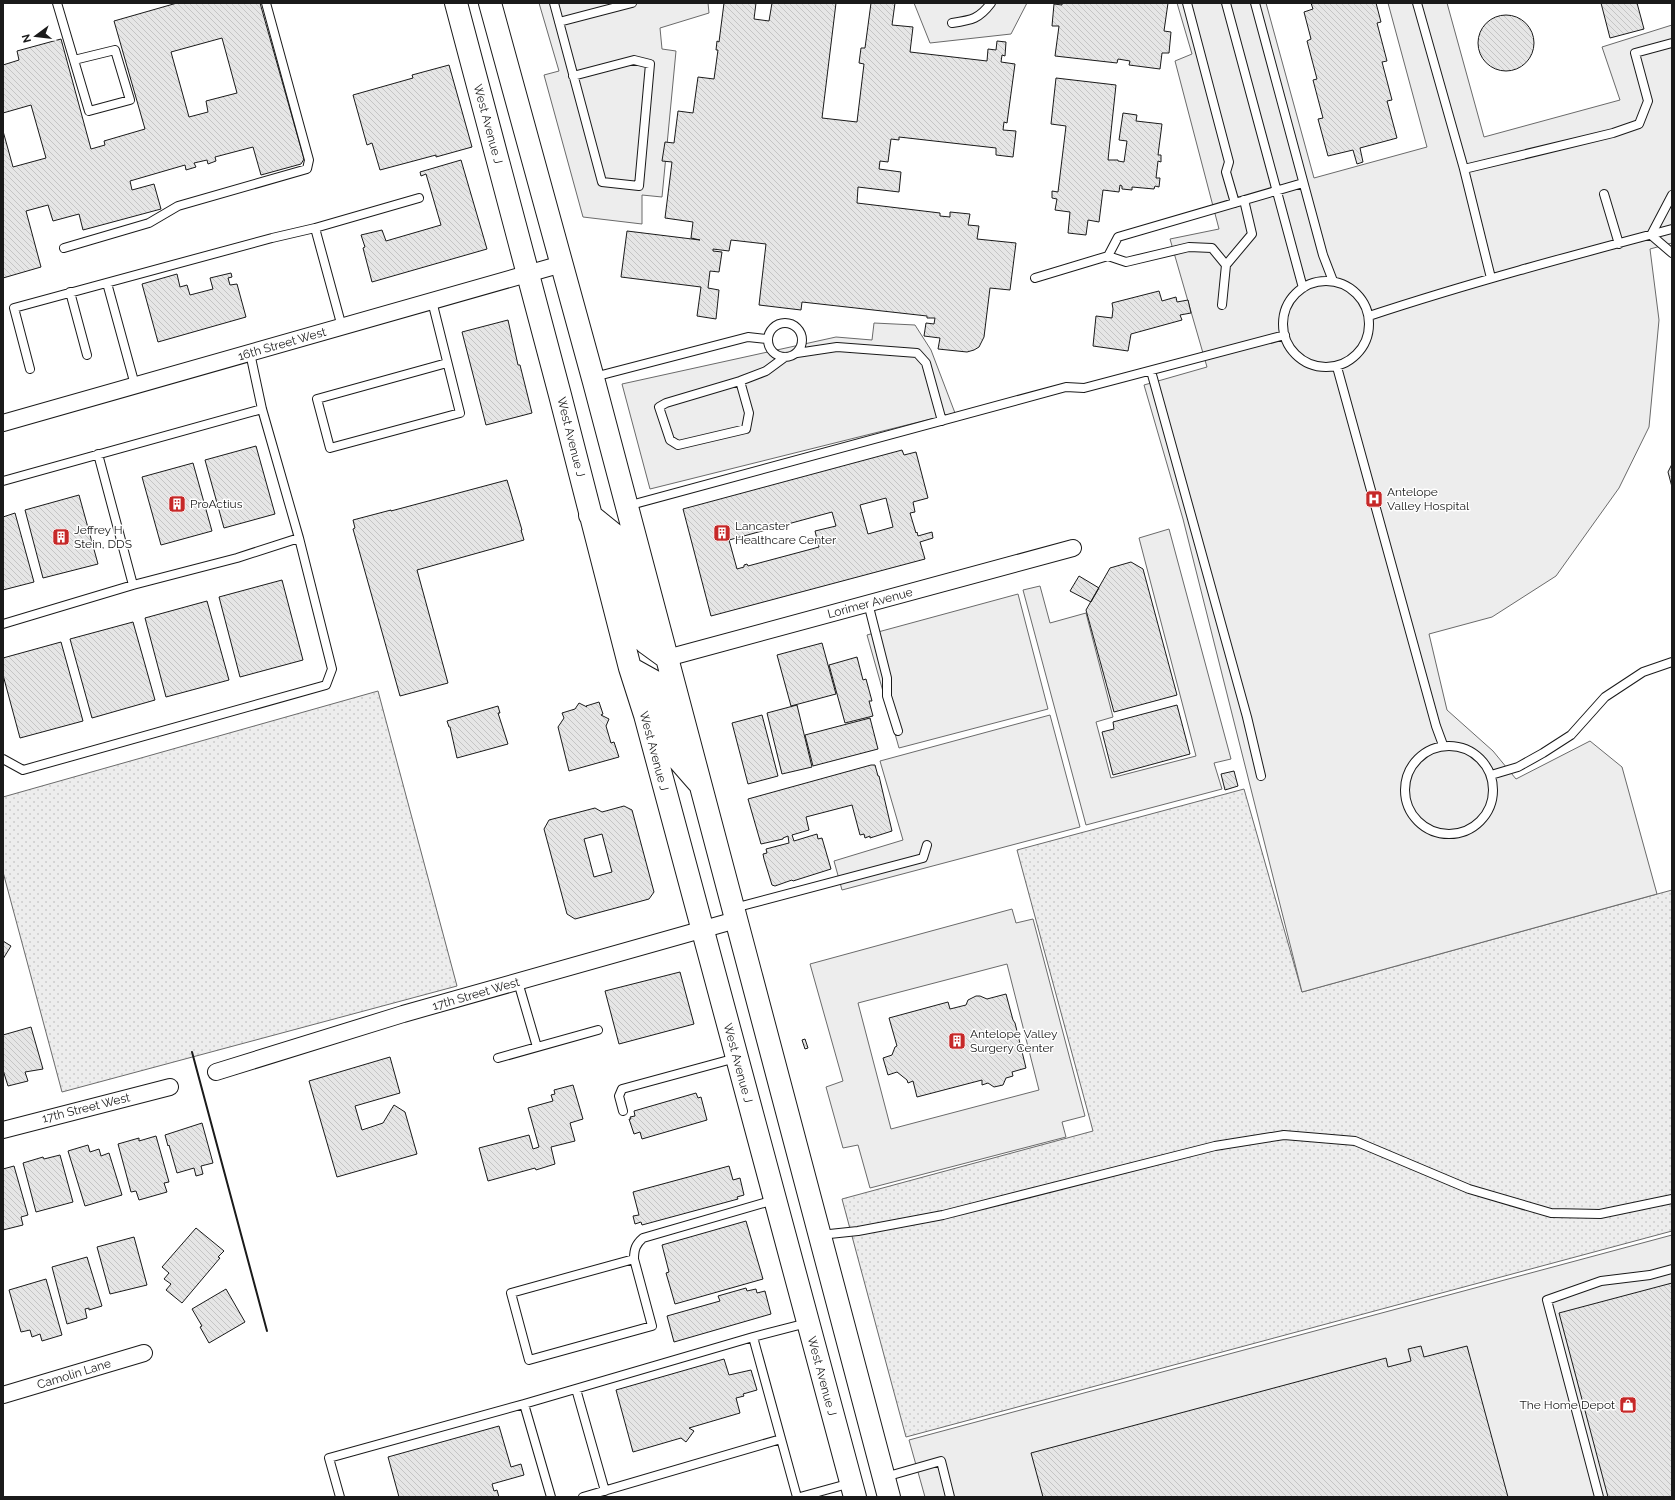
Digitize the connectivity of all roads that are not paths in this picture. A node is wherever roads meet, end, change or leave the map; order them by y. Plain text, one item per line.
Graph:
1 (57, 3) edge
2 (266, 3) edge
3 (456, 3) edge
4 (490, 3) edge
5 (554, 3) edge
6 (632, 3) edge
7 (991, 3) edge
8 (1187, 3) edge
9 (1226, 3) edge
10 (1255, 3) edge
11 (1417, 3) edge
12 (559, 22) junction
13 (952, 23) dead end
14 (1672, 43) edge
15 (74, 60) junction
16 (573, 76) junction
17 (1464, 169) junction
18 (1303, 183) junction
19 (1276, 190) junction
20 (1604, 194) dead end
21 (1672, 195) edge
22 (419, 198) dead end
23 (1244, 200) junction
24 (1235, 203) junction
25 (315, 228) junction
26 (1672, 229) edge
27 (1651, 235) junction
28 (1619, 244) junction
29 (64, 248) dead end
30 (1672, 253) edge
31 (1108, 256) junction
32 (562, 264) junction
33 (1226, 265) junction
34 (527, 274) junction
35 (1035, 278) dead end
36 (1491, 278) junction
37 (1333, 281) junction
38 (107, 282) junction
39 (1303, 288) junction
40 (70, 292) junction
41 (432, 301) junction
42 (1222, 305) dead end
43 (1369, 316) junction
44 (342, 326) junction
45 (1285, 335) junction
46 (768, 338) junction
47 (250, 353) junction
48 (797, 353) junction
49 (87, 355) dead end
50 (784, 357) junction
51 (447, 363) junction
52 (1337, 367) junction
53 (30, 369) dead end
54 (1151, 371) junction
55 (593, 378) junction
56 (740, 381) junction
57 (135, 385) junction
58 (262, 409) junction
59 (942, 421) junction
60 (3, 423) edge
61 (98, 454) junction
62 (3, 481) edge
63 (627, 506) junction
64 (590, 515) junction
65 (299, 538) junction
66 (1074, 548) dead end
67 (133, 585) junction
68 (868, 603) junction
69 (3, 624) edge
70 (667, 658) junction
71 (1672, 662) edge
72 (630, 668) junction
73 (898, 731) dead end
74 (1443, 745) junction
75 (3, 760) edge
76 (1492, 775) junction
77 (1261, 776) dead end
78 (700, 784) junction
79 (927, 845) dead end
80 (735, 914) junction
81 (702, 930) junction
82 (518, 982) junction
83 (598, 1030) dead end
84 (537, 1047) junction
85 (498, 1058) dead end
86 (736, 1058) junction
87 (216, 1072) dead end
88 (170, 1087) dead end
89 (623, 1111) dead end
90 (3, 1130) edge
91 (1672, 1199) edge
92 (775, 1200) junction
93 (819, 1235) junction
94 (634, 1259) junction
95 (1672, 1269) edge
96 (808, 1323) junction
97 (753, 1337) junction
98 (815, 1349) junction
99 (144, 1353) dead end
100 (576, 1389) junction
101 (4, 1393) edge
102 (524, 1404) junction
103 (781, 1439) junction
104 (886, 1487) edge
105 (853, 1490) edge
106 (605, 1491) junction
107 (340, 1497) edge
108 (551, 1497) edge
109 (583, 1497) edge
110 (799, 1497) edge
111 (871, 1497) edge
112 (950, 1497) edge
113 (1599, 1497) edge

1 - 15 lane
2 - 29 lane
3 - 34 main road, West Avenue J
4 - 32 main road
5 - 12 lane
6 - 12 lane
7 - 13 lane
8 - 24 lane
9 - 19 lane
10 - 18 lane
11 - 17 lane
12 - 16 lane
14 - 17 lane
15 - 15 lane
16 - 16 lane
17 - 36 lane
18 - 19 lane
18 - 37 lane
19 - 23 lane
19 - 39 lane
20 - 28 lane
21 - 27 lane
22 - 25 lane
23 - 24 lane
23 - 33 lane
24 - 31 lane
25 - 38 lane
25 - 44 lane
26 - 27 lane
27 - 28 lane
27 - 30 lane
28 - 36 lane
31 - 33 lane
31 - 35 lane
32 - 34 street, 16th Street West
32 - 55 main road
33 - 42 lane
34 - 41 street, 16th Street West
34 - 64 main road, West Avenue J
36 - 43 lane
37 - 39 lane
37 - 43 lane
38 - 40 lane
38 - 57 lane
39 - 45 lane
40 - 49 lane
40 - 53 lane
41 - 44 street, 16th Street West
41 - 51 lane
43 - 52 lane
44 - 47 street, 16th Street West
45 - 52 lane
45 - 54 lane
46 - 48 lane
46 - 50 lane
46 - 55 lane
47 - 57 street, 16th Street West
47 - 58 lane
48 - 50 lane
48 - 59 lane
50 - 56 lane
51 - 51 lane
52 - 74 lane
54 - 59 lane
54 - 77 lane
55 - 63 main road
56 - 56 lane
57 - 60 street, 16th Street West
58 - 61 lane
58 - 65 lane
59 - 63 lane
61 - 62 lane
61 - 67 lane
63 - 70 main road
64 - 70 main road
64 - 72 main road, West Avenue J
65 - 67 lane
65 - 75 lane
66 - 68 street, Lorimer Avenue
67 - 69 lane
68 - 70 street, Lorimer Avenue
68 - 73 lane
70 - 78 main road
71 - 76 lane
72 - 78 main road
72 - 81 main road, West Avenue J
74 - 76 lane
74 - 76 lane
78 - 80 main road
79 - 80 lane
80 - 81 street, 17th Street West
80 - 93 main road
81 - 82 street, 17th Street West
81 - 86 main road, West Avenue J
82 - 84 lane
82 - 87 street, 17th Street West
83 - 84 lane
84 - 85 lane
86 - 89 lane
86 - 92 main road, West Avenue J
88 - 90 street, 17th Street West
91 - 93 lane
92 - 94 lane
92 - 96 main road, West Avenue J
93 - 104 main road
94 - 94 lane
95 - 113 lane
96 - 97 lane
96 - 98 main road, West Avenue J
97 - 100 lane
97 - 103 lane
98 - 104 main road
98 - 105 main road, West Avenue J
99 - 101 street, Camolin Lane
100 - 102 lane
100 - 106 lane
102 - 107 lane
102 - 108 lane
103 - 106 lane
103 - 110 lane
104 - 112 lane
105 - 110 lane
105 - 111 main road
106 - 109 lane

